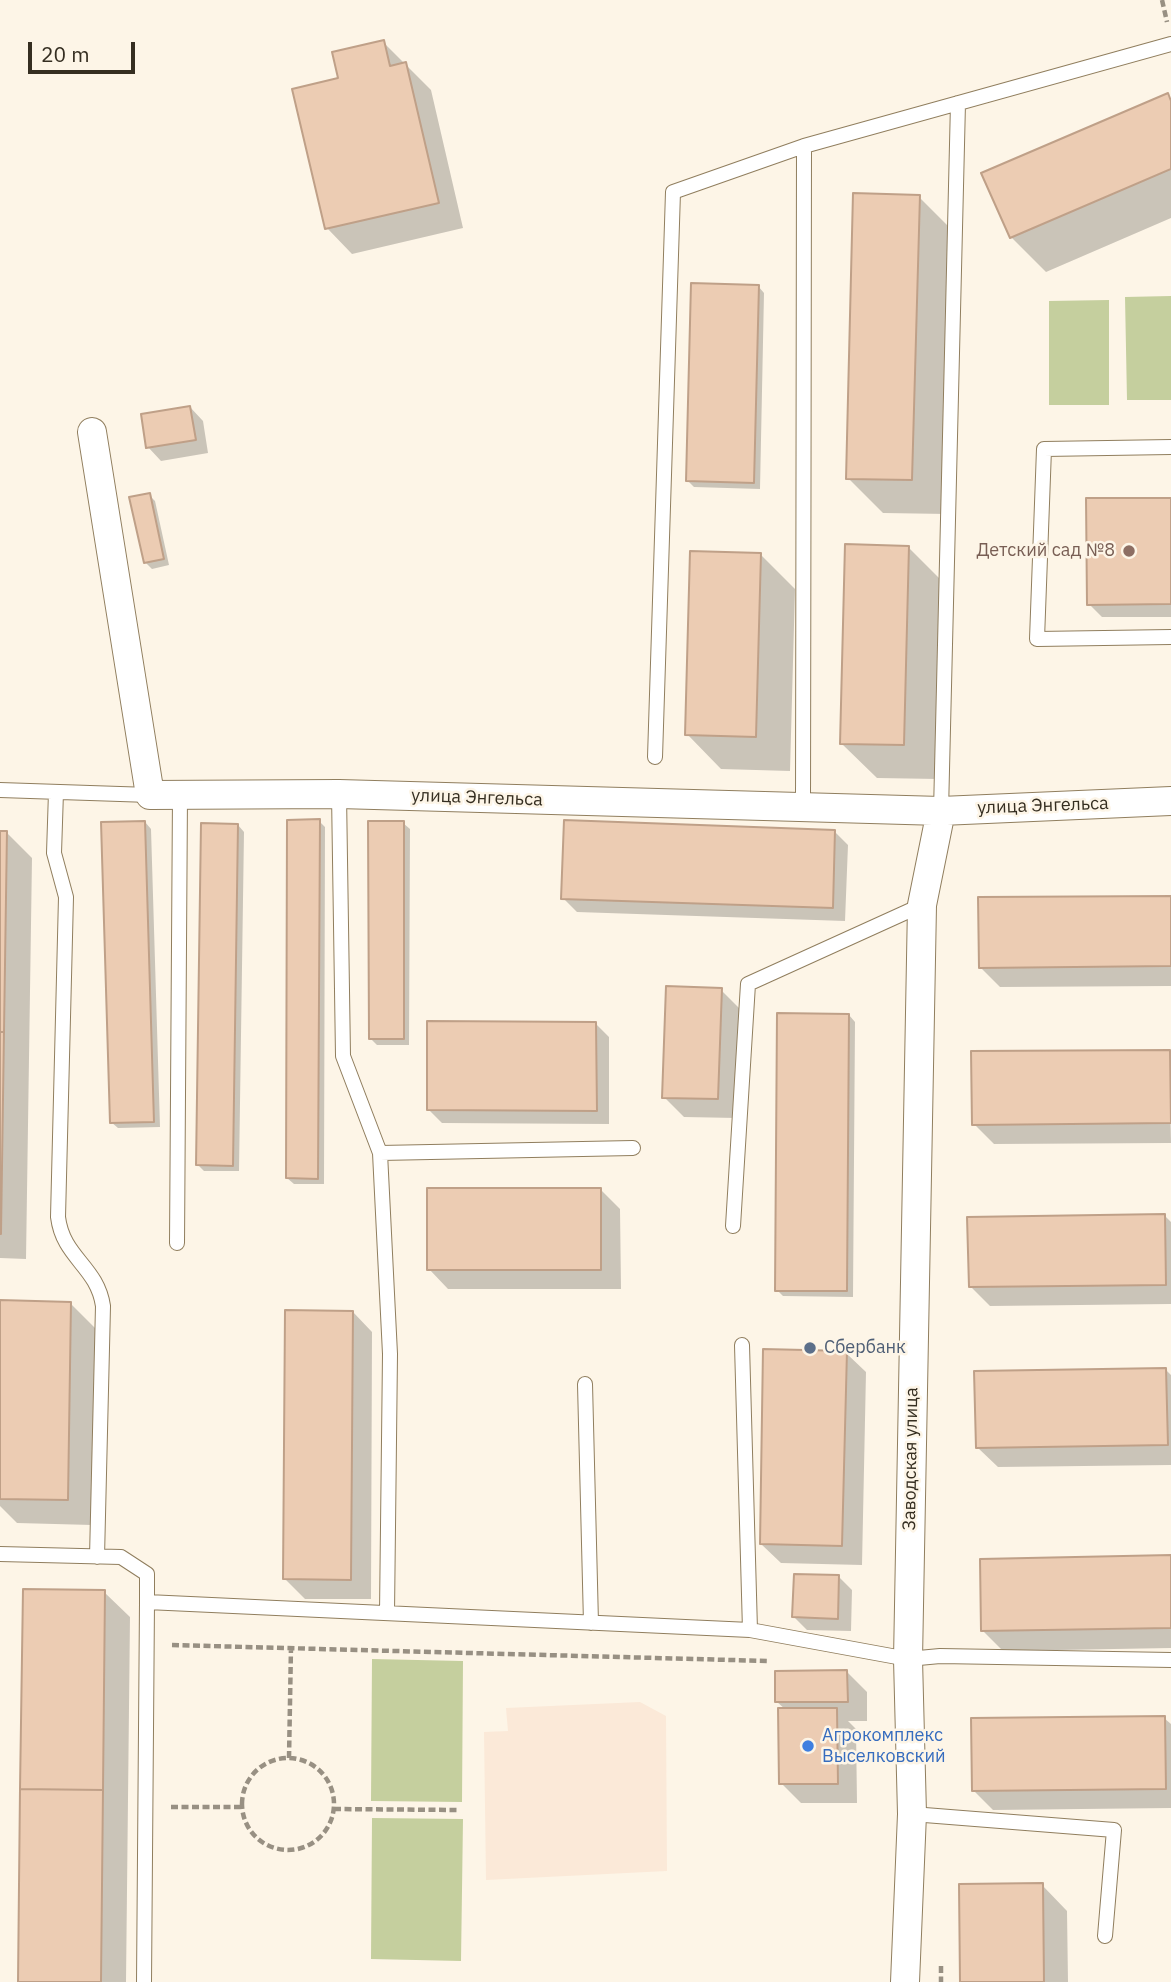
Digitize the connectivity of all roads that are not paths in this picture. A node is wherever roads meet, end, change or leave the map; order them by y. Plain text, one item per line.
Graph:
1 (1171, 44) edge
2 (958, 103) junction
3 (804, 146) junction
4 (92, 432) dead end
5 (1171, 447) edge
6 (1171, 637) edge
7 (655, 757) dead end
8 (0, 790) edge
9 (56, 792) junction
10 (149, 794) junction
11 (180, 794) junction
12 (340, 794) junction
13 (1171, 801) edge
14 (803, 807) junction
15 (941, 811) junction
16 (922, 905) junction
17 (634, 1148) dead end
18 (380, 1153) junction
19 (733, 1226) dead end
20 (177, 1243) dead end
21 (742, 1345) dead end
22 (586, 1384) dead end
23 (0, 1554) edge
24 (97, 1557) junction
25 (147, 1602) junction
26 (387, 1613) junction
27 (591, 1623) junction
28 (750, 1630) junction
29 (908, 1659) junction
30 (1171, 1660) edge
31 (912, 1814) junction
32 (1105, 1936) dead end
33 (144, 1982) edge
34 (905, 1982) edge

1 - 2 lane
2 - 3 lane
2 - 15 lane
3 - 7 lane
3 - 14 lane
4 - 10 street
5 - 6 lane
8 - 9 lane
9 - 10 lane
9 - 24 lane
10 - 11 street, улица Энгельса
11 - 12 street, улица Энгельса
11 - 20 lane
12 - 14 street, улица Энгельса
12 - 18 lane
13 - 15 street, улица Энгельса
14 - 15 street, улица Энгельса
15 - 16 street, Заводская улица
16 - 19 lane
16 - 29 street, Заводская улица
17 - 18 lane
18 - 26 lane
21 - 28 lane
22 - 27 lane
23 - 24 lane
24 - 25 lane
25 - 26 lane
25 - 33 lane
26 - 27 lane
27 - 28 lane
28 - 29 lane
29 - 30 lane
29 - 31 street, Заводская улица
31 - 32 lane
31 - 34 street, Заводская улица

